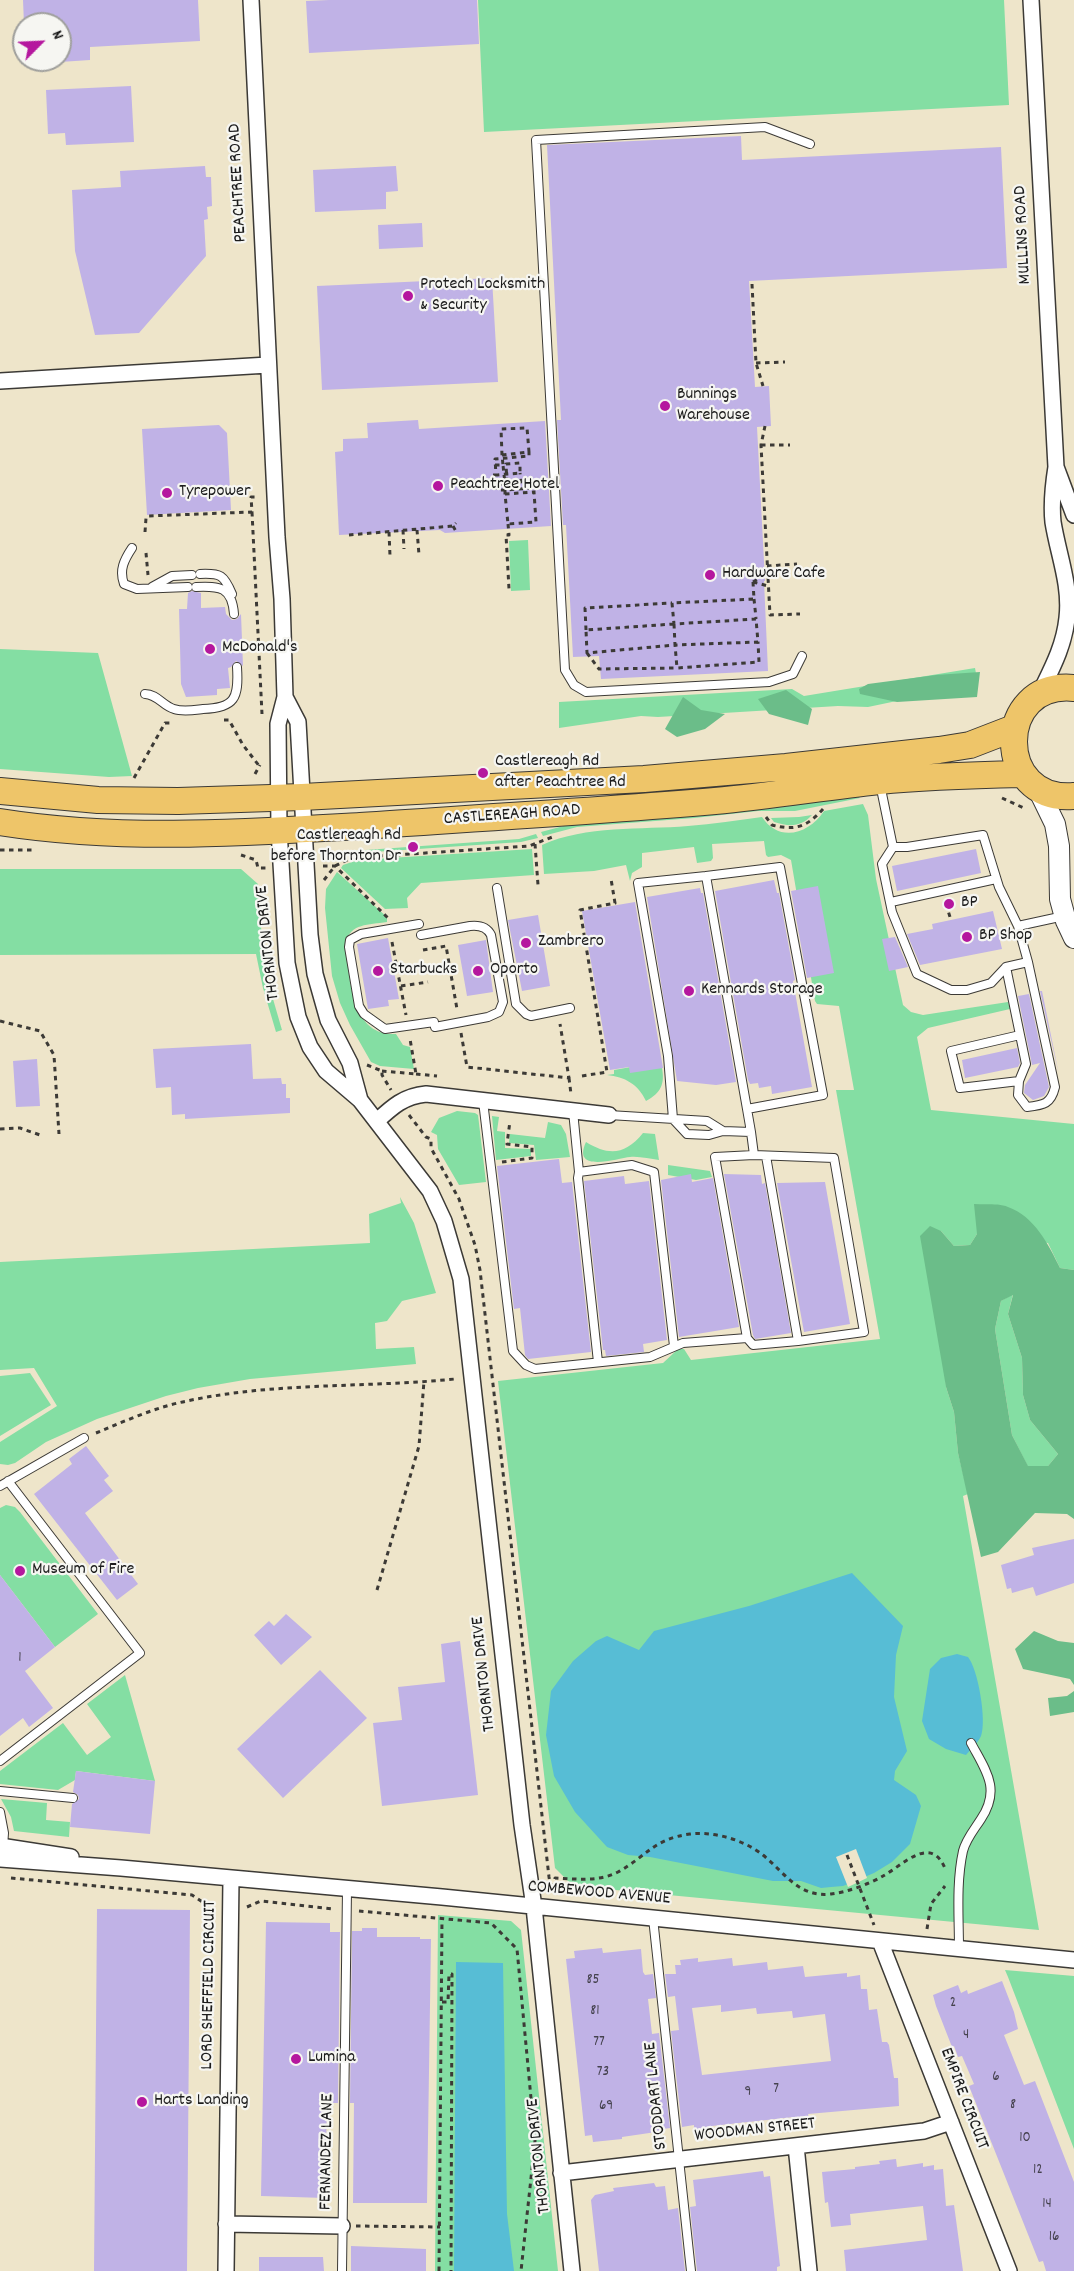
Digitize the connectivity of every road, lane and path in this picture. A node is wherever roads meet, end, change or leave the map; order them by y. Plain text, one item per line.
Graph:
1 (251, 0) edge
2 (1031, 0) edge
3 (810, 144) dead end
4 (752, 284) dead end
5 (785, 362) dead end
6 (756, 363) junction
7 (268, 365) junction
8 (0, 381) edge
9 (763, 386) dead end
10 (765, 426) dead end
11 (761, 445) junction
12 (790, 445) dead end
13 (503, 457) junction
14 (495, 465) junction
15 (503, 465) junction
16 (1056, 467) junction
17 (520, 473) junction
18 (505, 474) junction
19 (494, 475) junction
20 (505, 484) junction
21 (496, 485) junction
22 (505, 492) junction
23 (257, 497) dead end
24 (252, 512) junction
25 (1074, 515) edge
26 (456, 523) dead end
27 (508, 524) junction
28 (453, 526) junction
29 (417, 530) junction
30 (403, 531) junction
31 (145, 532) dead end
32 (389, 532) junction
33 (457, 532) dead end
34 (349, 535) dead end
35 (132, 548) dead end
36 (404, 549) dead end
37 (147, 553) dead end
38 (418, 555) dead end
39 (390, 556) dead end
40 (797, 564) dead end
41 (767, 566) junction
42 (768, 573) junction
43 (753, 582) junction
44 (149, 585) junction
45 (768, 586) junction
46 (509, 589) dead end
47 (754, 599) junction
48 (233, 602) junction
49 (672, 603) junction
50 (234, 614) dead end
51 (800, 614) dead end
52 (756, 619) junction
53 (674, 624) junction
54 (586, 630) junction
55 (758, 642) junction
56 (675, 645) junction
57 (587, 653) junction
58 (802, 656) dead end
59 (237, 667) dead end
60 (677, 668) junction
61 (1074, 688) edge
62 (145, 694) dead end
63 (1038, 695) junction
64 (285, 697) junction
65 (221, 721) dead end
66 (263, 721) dead end
67 (174, 723) dead end
68 (1014, 728) junction
69 (263, 760) dead end
70 (260, 767) junction
71 (255, 774) dead end
72 (879, 781) junction
73 (1030, 781) junction
74 (132, 782) dead end
75 (0, 790) edge
76 (1074, 796) edge
77 (290, 797) junction
78 (824, 808) dead end
79 (764, 815) dead end
80 (0, 822) edge
81 (305, 829) junction
82 (279, 830) junction
83 (535, 844) dead end
84 (893, 847) junction
85 (336, 866) dead end
86 (706, 876) junction
87 (611, 879) dead end
88 (996, 879) junction
89 (538, 885) dead end
90 (497, 888) dead end
91 (891, 902) junction
92 (1065, 916) junction
93 (419, 924) dead end
94 (1018, 926) junction
95 (390, 929) junction
96 (421, 935) dead end
97 (1074, 938) edge
98 (423, 950) dead end
99 (1028, 962) junction
100 (1006, 967) junction
101 (428, 982) dead end
102 (401, 986) junction
103 (570, 1008) dead end
104 (558, 1011) junction
105 (0, 1021) edge
106 (459, 1023) junction
107 (408, 1027) junction
108 (1020, 1035) junction
109 (382, 1071) dead end
110 (416, 1074) junction
111 (436, 1076) dead end
112 (582, 1076) dead end
113 (1020, 1081) junction
114 (360, 1100) junction
115 (483, 1101) junction
116 (747, 1109) junction
117 (573, 1111) junction
118 (609, 1115) joint
119 (673, 1119) junction
120 (377, 1121) junction
121 (0, 1129) edge
122 (723, 1131) junction
123 (751, 1132) junction
124 (509, 1133) dead end
125 (59, 1134) dead end
126 (40, 1135) dead end
127 (754, 1155) junction
128 (766, 1156) junction
129 (490, 1164) junction
130 (579, 1172) junction
131 (747, 1338) junction
132 (798, 1341) junction
133 (674, 1346) junction
134 (598, 1362) junction
135 (472, 1377) junction
136 (424, 1381) junction
137 (84, 1438) joint
138 (8, 1481) junction
139 (0, 1486) edge
140 (377, 1590) dead end
141 (971, 1743) dead end
142 (0, 1761) edge
143 (0, 1791) edge
144 (73, 1798) dead end
145 (0, 1812) edge
146 (1, 1851) edge
147 (847, 1855) dead end
148 (0, 1877) edge
149 (231, 1879) junction
150 (858, 1886) junction
151 (555, 1889) dead end
152 (347, 1890) junction
153 (442, 1897) junction
154 (230, 1905) junction
155 (534, 1907) junction
156 (346, 1910) junction
157 (653, 1918) junction
158 (442, 1919) junction
159 (880, 1941) junction
160 (925, 1946) junction
161 (959, 1949) junction
162 (1074, 1960) edge
163 (442, 2002) junction
164 (951, 2122) junction
165 (796, 2146) junction
166 (679, 2159) junction
167 (561, 2173) junction
168 (226, 2224) junction
169 (342, 2226) junction
170 (440, 2227) junction
171 (226, 2271) edge
172 (342, 2271) edge
173 (439, 2271) edge
174 (451, 2271) edge
175 (521, 2271) edge
176 (572, 2271) edge
177 (691, 2271) edge
178 (809, 2271) edge
179 (1009, 2271) edge

1 - 7 street, PEACHTREE ROAD
2 - 16 street, MULLINS ROAD
3 - 58 lane
4 - 6 path
5 - 6 path
6 - 9 path
7 - 8 street
7 - 64 street, PEACHTREE ROAD
10 - 11 path
11 - 12 path
11 - 41 path
13 - 13 path
13 - 14 path
13 - 15 path
14 - 15 path
14 - 19 path
15 - 18 path
16 - 25 street, MULLINS ROAD
16 - 63 street, MULLINS ROAD
17 - 18 path
17 - 18 path
17 - 18 path
18 - 19 path
18 - 20 path
19 - 21 path
20 - 21 path
20 - 22 path
21 - 22 path
22 - 27 path
22 - 27 path
23 - 24 path
24 - 31 path
24 - 66 path
26 - 28 path
27 - 46 path
28 - 29 path
28 - 33 path
29 - 30 path
29 - 38 path
30 - 32 path
30 - 36 path
32 - 34 path
32 - 39 path
35 - 44 lane
37 - 44 path
40 - 41 path
41 - 42 path
42 - 43 path
42 - 45 path
43 - 45 path
43 - 47 path
44 - 48 lane
44 - 48 lane
45 - 51 path
47 - 49 path
47 - 52 path
48 - 50 lane
49 - 53 path
49 - 54 path
52 - 53 path
52 - 55 path
53 - 54 path
53 - 56 path
54 - 57 path
55 - 56 path
55 - 60 path
56 - 57 path
56 - 60 path
57 - 60 path
59 - 62 lane
61 - 63 main road
63 - 68 main road
64 - 77 street, PEACHTREE ROAD
64 - 77 street, PEACHTREE ROAD
65 - 70 path
67 - 74 path
68 - 73 main road
68 - 77 main road, CASTLEREAGH ROAD
69 - 70 path
70 - 71 path
72 - 73 main road, CASTLEREAGH ROAD
72 - 81 main road, CASTLEREAGH ROAD
72 - 84 lane
73 - 76 main road, CASTLEREAGH ROAD
73 - 92 street
75 - 77 main road, CASTLEREAGH ROAD
77 - 81 street, PEACHTREE ROAD
77 - 82 street, PEACHTREE ROAD
78 - 79 path
80 - 82 main road, CASTLEREAGH ROAD
81 - 82 main road, CASTLEREAGH ROAD
81 - 114 street, THORNTON DRIVE
82 - 114 street, THORNTON DRIVE
83 - 89 path
84 - 88 lane
84 - 91 lane
85 - 95 path
86 - 116 lane
86 - 116 lane
86 - 119 lane
87 - 112 path
88 - 91 lane
88 - 94 lane
90 - 104 lane
91 - 100 lane
92 - 94 lane
92 - 97 street
93 - 95 lane
94 - 99 lane
95 - 102 path
95 - 107 lane
96 - 106 lane
98 - 106 path
99 - 100 lane
99 - 113 lane
100 - 108 lane
101 - 102 path
102 - 107 path
103 - 104 lane
104 - 106 path
105 - 125 path
106 - 107 lane
107 - 110 path
108 - 113 lane
108 - 113 lane
109 - 110 path
110 - 111 path
114 - 120 street, THORNTON DRIVE
115 - 117 street
115 - 120 street
115 - 129 lane
116 - 123 lane
117 - 118 street
117 - 130 lane
118 - 119 lane
119 - 122 lane
119 - 122 lane
120 - 135 street, THORNTON DRIVE
121 - 126 path
122 - 123 lane
123 - 127 lane
124 - 129 path
127 - 128 lane
127 - 131 lane
128 - 132 lane
128 - 132 lane
129 - 134 lane
130 - 133 lane
130 - 134 lane
131 - 132 lane
131 - 133 lane
133 - 134 lane
135 - 136 path
135 - 155 street, THORNTON DRIVE
136 - 137 path
136 - 140 path
137 - 138 lane
138 - 139 lane
138 - 142 lane
141 - 161 lane
143 - 144 lane
145 - 146 lane
146 - 149 street, COMBEWOOD AVENUE
147 - 150 path
148 - 154 path
149 - 152 street, COMBEWOOD AVENUE
149 - 154 street, LORD SHEFFIELD CIRCUIT
150 - 151 path
150 - 159 path
150 - 160 path
152 - 153 street, COMBEWOOD AVENUE
152 - 156 lane, FERNANDEZ LANE
153 - 155 street, COMBEWOOD AVENUE
153 - 158 path
154 - 156 path
154 - 168 street, LORD SHEFFIELD CIRCUIT
155 - 157 street, COMBEWOOD AVENUE
155 - 167 street, THORNTON DRIVE
156 - 158 path
156 - 169 lane, FERNANDEZ LANE
157 - 159 street, COMBEWOOD AVENUE
157 - 166 lane, STODDART LANE
158 - 163 path
158 - 175 path
159 - 160 street, COMBEWOOD AVENUE
159 - 164 street, EMPIRE CIRCUIT
160 - 161 street, COMBEWOOD AVENUE
161 - 162 street, COMBEWOOD AVENUE
163 - 170 path
163 - 174 path
164 - 165 street, WOODMAN STREET
164 - 179 street, EMPIRE CIRCUIT
165 - 166 street, WOODMAN STREET
165 - 178 street
166 - 167 street, WOODMAN STREET
166 - 177 lane, STODDART LANE
167 - 176 street, THORNTON DRIVE
168 - 169 street
168 - 171 street, LORD SHEFFIELD CIRCUIT
169 - 170 path
169 - 172 lane, FERNANDEZ LANE
170 - 173 path

